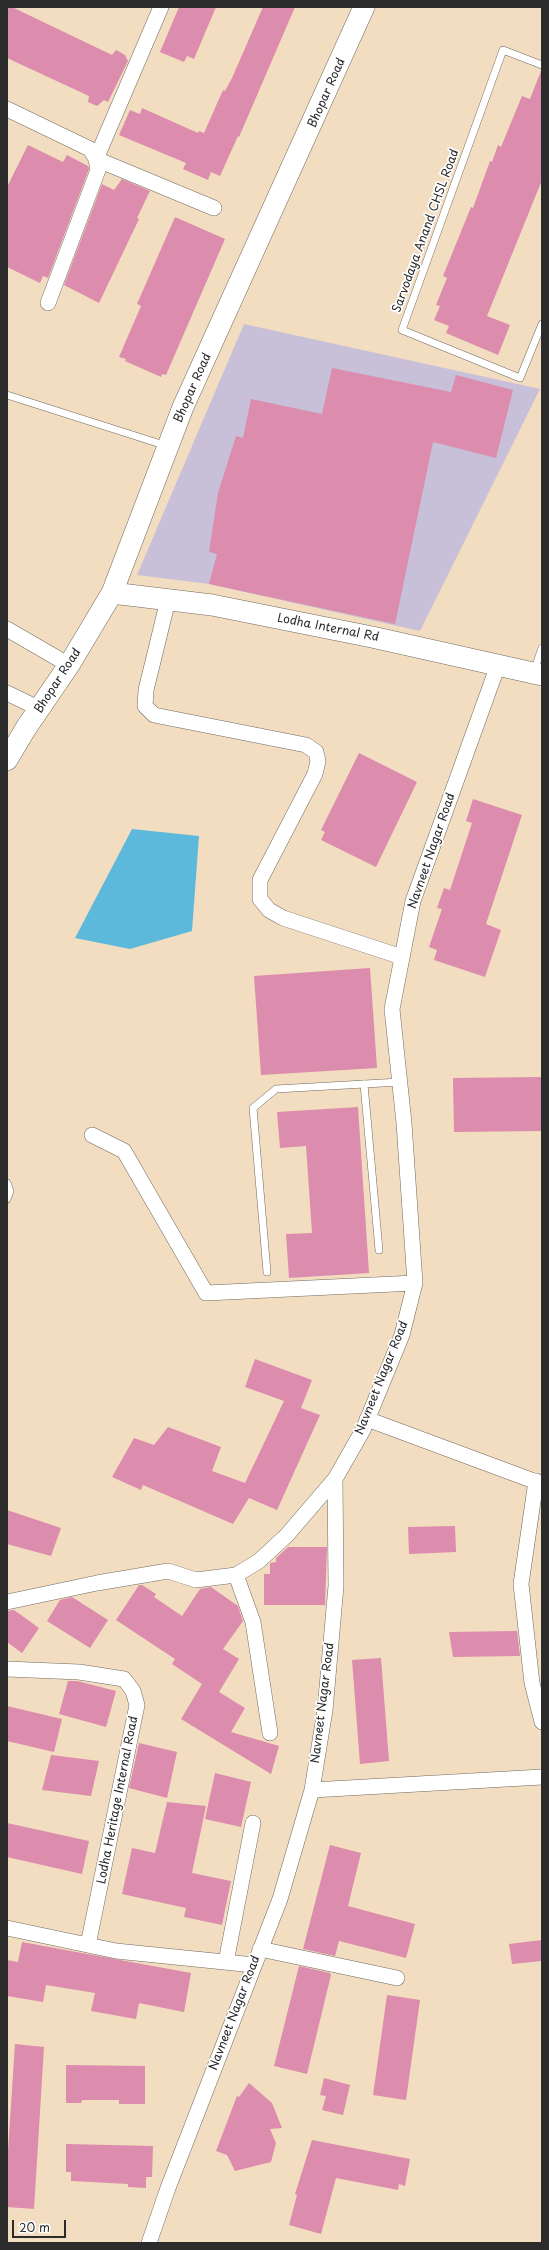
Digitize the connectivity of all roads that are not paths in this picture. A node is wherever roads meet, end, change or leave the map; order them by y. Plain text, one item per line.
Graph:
1 (161, 7) edge
2 (364, 7) edge
3 (542, 65) edge
4 (7, 109) edge
5 (96, 159) junction
6 (214, 208) dead end
7 (48, 303) dead end
8 (542, 324) edge
9 (7, 395) edge
10 (168, 447) junction
11 (112, 594) junction
12 (168, 600) junction
13 (7, 629) edge
14 (542, 648) edge
15 (69, 665) junction
16 (498, 665) junction
17 (538, 674) edge
18 (7, 693) edge
19 (40, 708) junction
20 (7, 760) edge
21 (402, 957) junction
22 (400, 1082) junction
23 (364, 1084) junction
24 (92, 1134) dead end
25 (7, 1183) edge
26 (7, 1199) edge
27 (379, 1250) dead end
28 (267, 1272) dead end
29 (415, 1283) junction
30 (367, 1419) junction
31 (335, 1479) junction
32 (539, 1482) edge
33 (236, 1575) junction
34 (7, 1602) edge
35 (7, 1670) edge
36 (542, 1722) edge
37 (270, 1733) dead end
38 (542, 1777) edge
39 (312, 1790) junction
40 (253, 1824) dead end
41 (7, 1928) edge
42 (88, 1945) junction
43 (260, 1948) junction
44 (226, 1962) junction
45 (254, 1965) junction
46 (397, 1978) dead end
47 (150, 2243) edge

1 - 5 street
2 - 10 street, Bhopar Road
3 - 8 lane, Sarvodaya Anand CHSL Road
4 - 5 street
5 - 6 street
5 - 7 street
9 - 10 lane
10 - 11 street, Bhopar Road
11 - 12 street, Lodha Internal Rd
11 - 15 street, Bhopar Road
12 - 16 street, Lodha Internal Rd
12 - 21 street
13 - 15 street
14 - 17 lane
15 - 19 street, Bhopar Road
16 - 17 street, Lodha Internal Rd
16 - 21 street, Navneet Nagar Road
18 - 19 street
19 - 20 street, Bhopar Road
21 - 22 street, Navneet Nagar Road
22 - 23 lane
22 - 29 street, Navneet Nagar Road
23 - 27 lane
23 - 28 lane
24 - 29 street
25 - 26 lane
29 - 30 street, Navneet Nagar Road
30 - 31 street, Navneet Nagar Road
30 - 32 street
31 - 33 street
31 - 39 street, Navneet Nagar Road
32 - 36 street
33 - 34 street
33 - 37 street
35 - 42 street, Lodha Heritage Internal Road
38 - 39 street
39 - 43 street, Navneet Nagar Road
40 - 44 street
41 - 42 street
42 - 44 street
43 - 45 street, Navneet Nagar Road
43 - 46 street
44 - 45 street
45 - 47 street, Navneet Nagar Road

